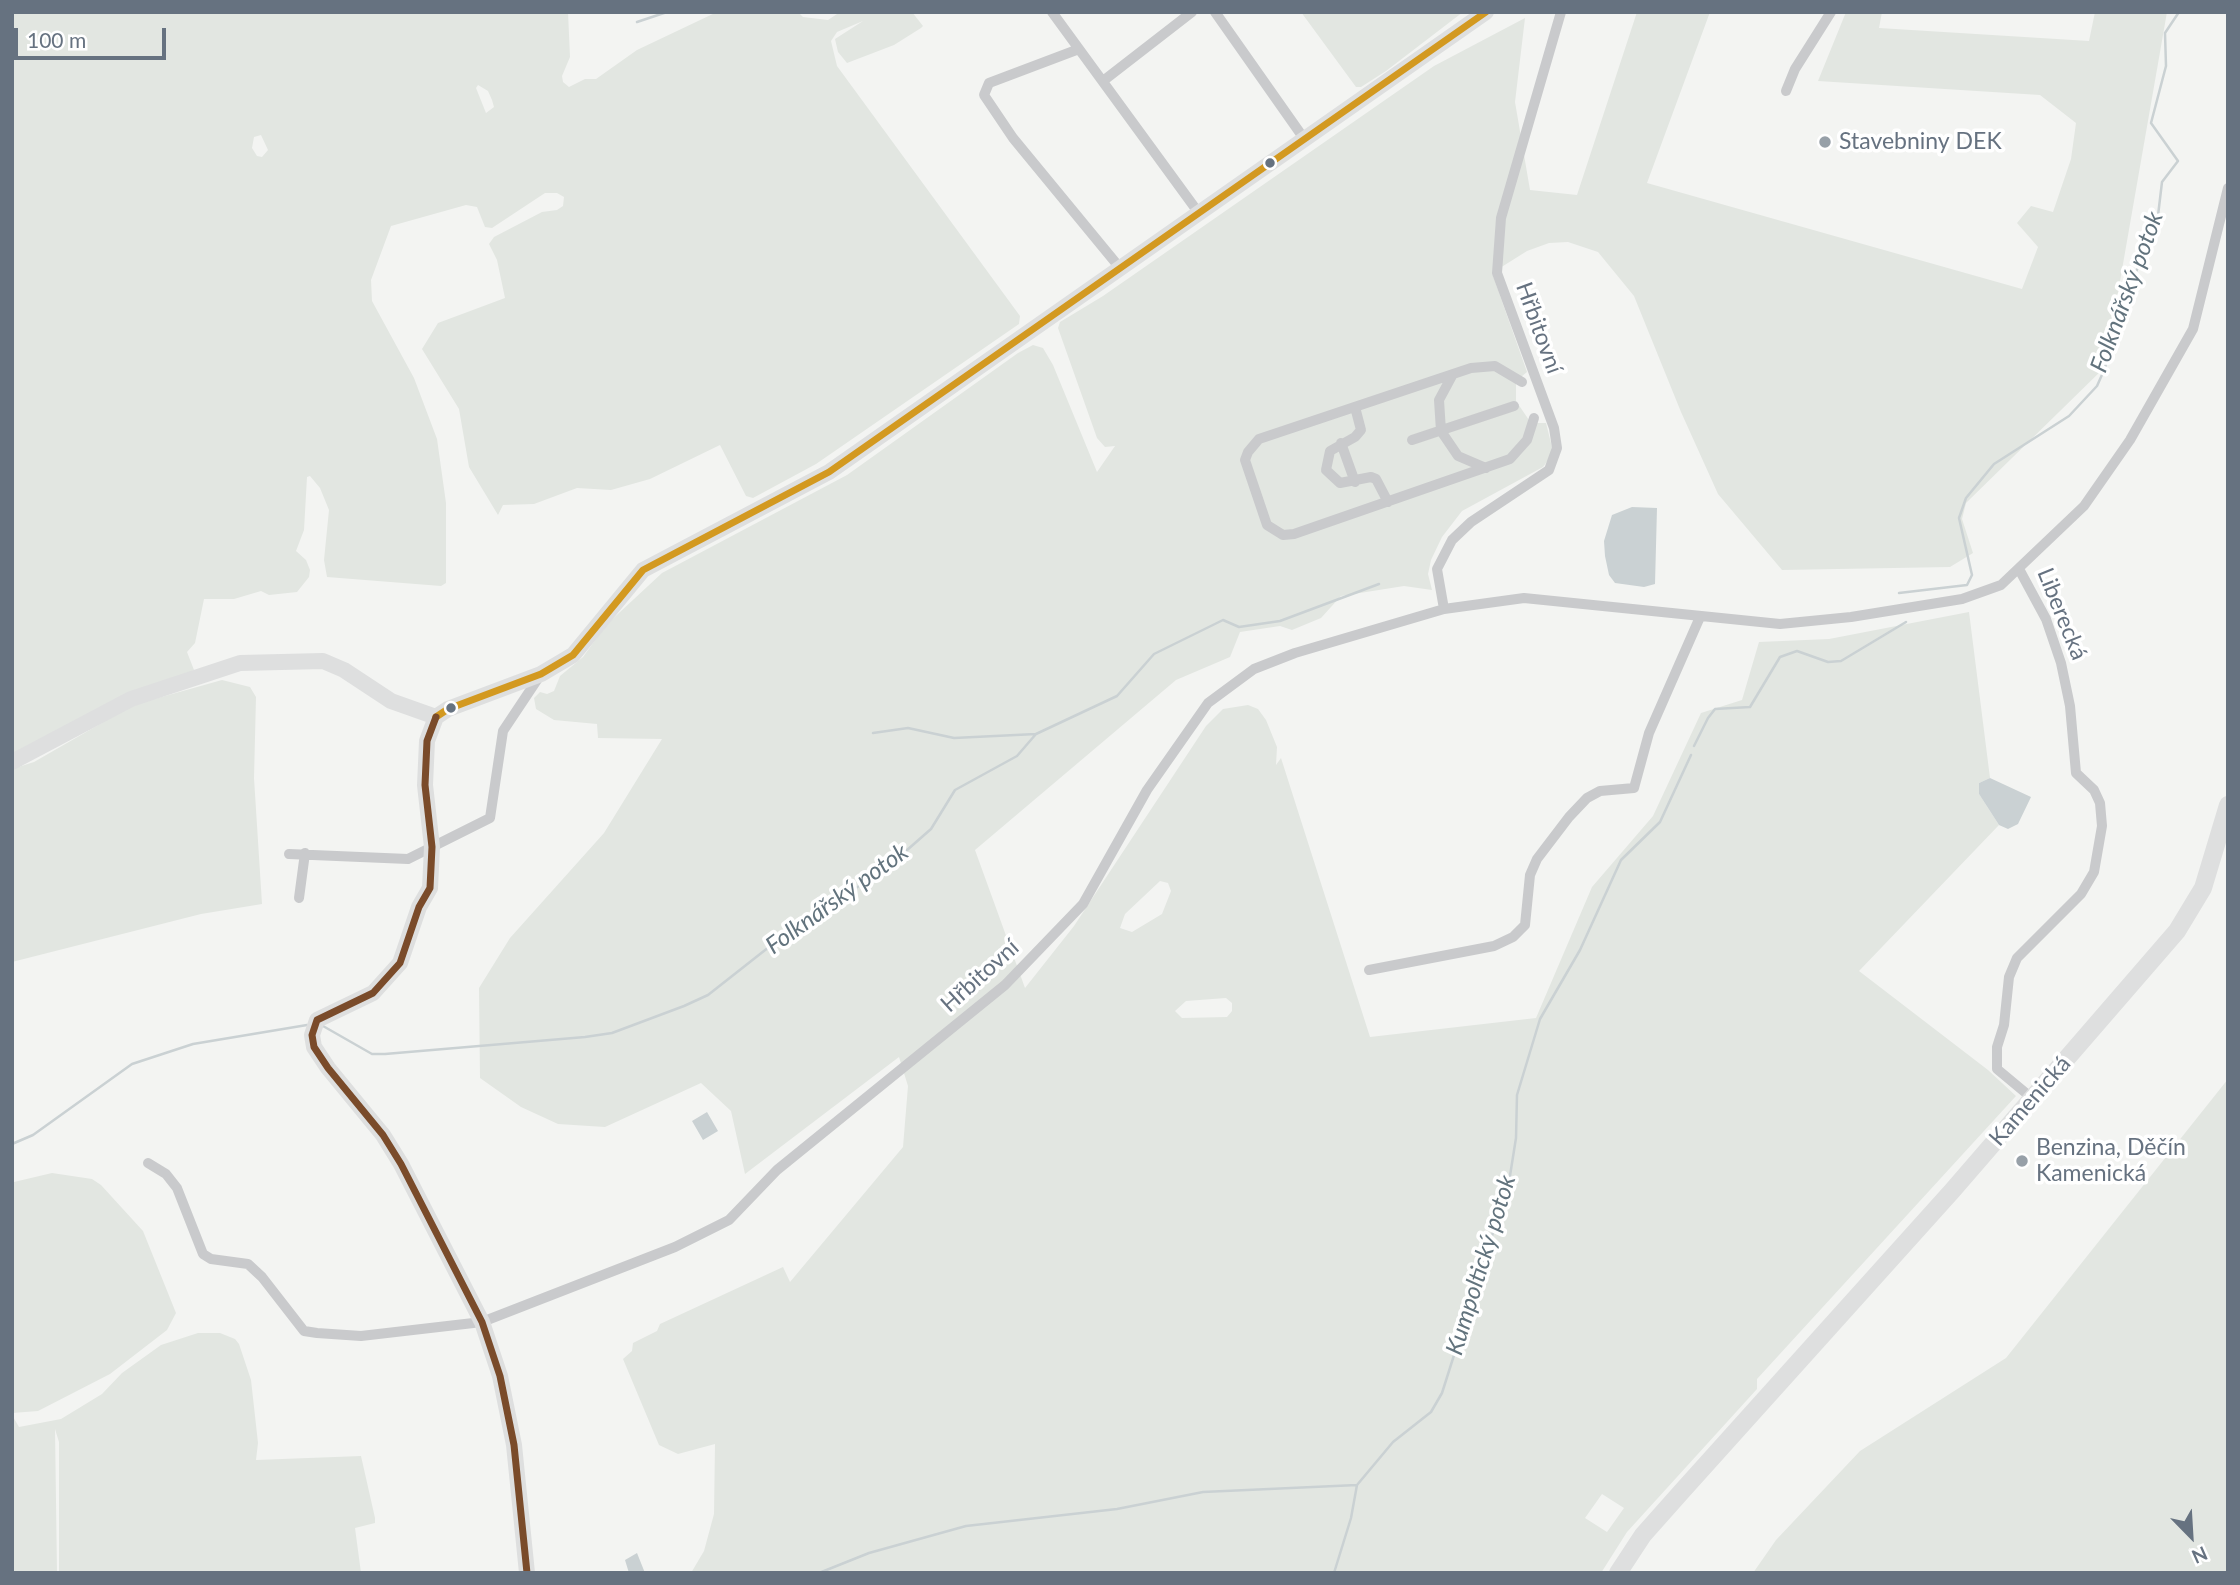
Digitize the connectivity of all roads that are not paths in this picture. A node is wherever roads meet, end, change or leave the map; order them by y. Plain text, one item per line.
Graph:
1 (1052, 12) edge
2 (1192, 12) edge
3 (1215, 12) edge
4 (1486, 12) edge
5 (1560, 12) edge
6 (1831, 12) edge
7 (1079, 49) junction
8 (1103, 81) junction
9 (1786, 91) dead end
10 (1305, 140) junction
11 (2228, 188) edge
12 (1198, 212) junction
13 (1120, 268) junction
14 (1453, 374) junction
15 (1522, 382) dead end
16 (1514, 406) dead end
17 (1355, 407) junction
18 (1534, 418) dead end
19 (1441, 431) junction
20 (1412, 440) dead end
21 (1342, 443) junction
22 (1487, 468) junction
23 (1355, 482) junction
24 (1388, 502) junction
25 (2019, 569) junction
26 (1444, 609) junction
27 (1700, 617) junction
28 (541, 674) junction
29 (436, 717) junction
30 (12, 762) edge
31 (2228, 805) edge
32 (432, 848) junction
33 (305, 853) junction
34 (289, 854) dead end
35 (408, 859) junction
36 (430, 870) junction
37 (299, 898) dead end
38 (1370, 970) dead end
39 (2033, 1099) junction
40 (148, 1163) dead end
41 (482, 1322) junction
42 (527, 1573) edge
43 (1618, 1573) edge

1 - 7 street
2 - 8 street
3 - 10 street
4 - 10 street
5 - 26 street, Hřbitovní
6 - 9 street
7 - 8 street
7 - 13 street
8 - 12 street
10 - 12 street
11 - 25 street, Liberecká
12 - 13 street
13 - 28 street
14 - 15 street
14 - 17 street
14 - 19 street
16 - 19 street
17 - 21 street
17 - 24 street
18 - 22 street
19 - 20 street
19 - 22 street
21 - 23 street
21 - 23 street
22 - 24 street
23 - 24 street
25 - 27 street, Hřbitovní
25 - 39 street, Liberecká
26 - 27 street, Hřbitovní
26 - 41 street, Hřbitovní
27 - 38 street
28 - 29 street
28 - 32 street
29 - 30 street
29 - 32 street
31 - 39 main road, Kamenická
32 - 35 street
32 - 36 street
33 - 34 street
33 - 35 street
33 - 37 street
35 - 36 street
36 - 41 street
39 - 43 main road, Kamenická
40 - 41 street, Hřbitovní
41 - 42 street

